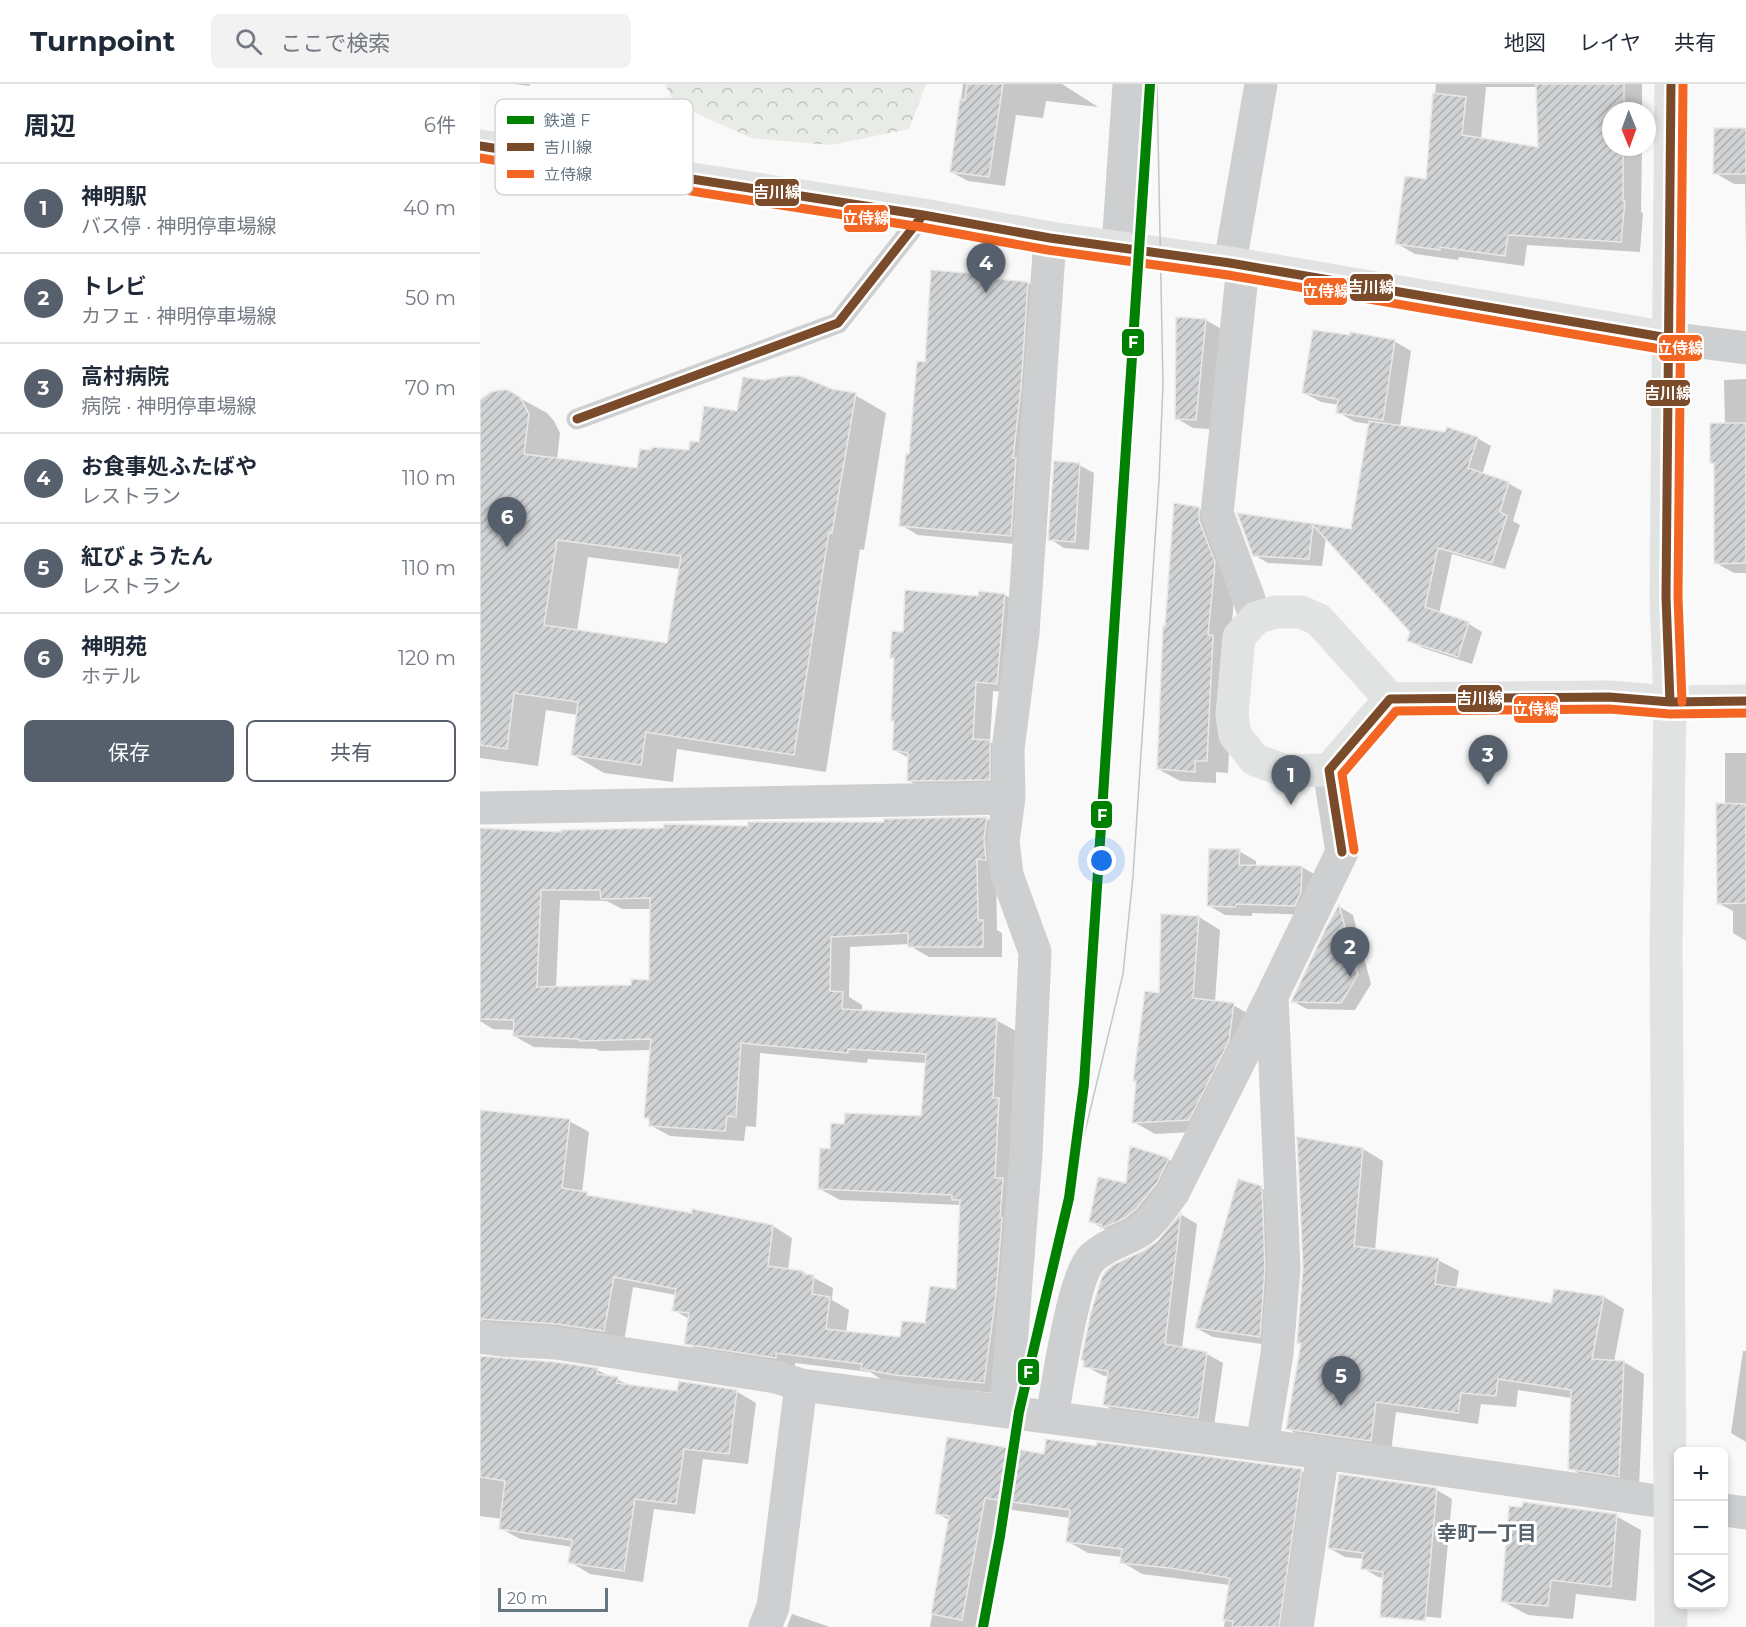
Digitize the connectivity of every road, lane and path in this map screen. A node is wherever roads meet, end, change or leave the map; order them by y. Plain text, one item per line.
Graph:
1 (1129, 84) edge
2 (1261, 84) edge
3 (1671, 84) edge
4 (480, 146) edge
5 (495, 148) edge
6 (693, 179) edge
7 (923, 215) junction
8 (1050, 238) junction
9 (1118, 247) junction
10 (1237, 265) junction
11 (1668, 338) junction
12 (1746, 348) edge
13 (577, 419) dead end
14 (1256, 618) junction
15 (1390, 699) junction
16 (1746, 701) edge
17 (1670, 702) junction
18 (1329, 770) junction
19 (1009, 798) junction
20 (480, 808) edge
21 (1272, 996) junction
22 (480, 1337) edge
23 (801, 1385) junction
24 (1006, 1410) junction
25 (1052, 1416) junction
26 (1262, 1445) junction
27 (1323, 1453) junction
28 (1674, 1503) edge
29 (1728, 1511) edge
30 (1746, 1513) edge
31 (765, 1627) edge
32 (1297, 1627) edge
33 (1671, 1627) edge

1 - 9 street
2 - 10 street
3 - 11 street
4 - 5 street
6 - 7 street
7 - 8 street
7 - 13 lane
8 - 9 street
8 - 19 street
9 - 10 street
10 - 11 street
10 - 14 street
11 - 12 street
11 - 17 street
14 - 15 street
14 - 18 street
15 - 17 street
15 - 18 street
16 - 17 street
17 - 28 street
18 - 21 street
19 - 20 street
19 - 24 street
21 - 25 street
21 - 26 street
22 - 23 street
23 - 24 street
23 - 31 street
24 - 25 street
25 - 26 street
26 - 27 street
27 - 28 street
27 - 32 street
28 - 33 street
29 - 30 street

